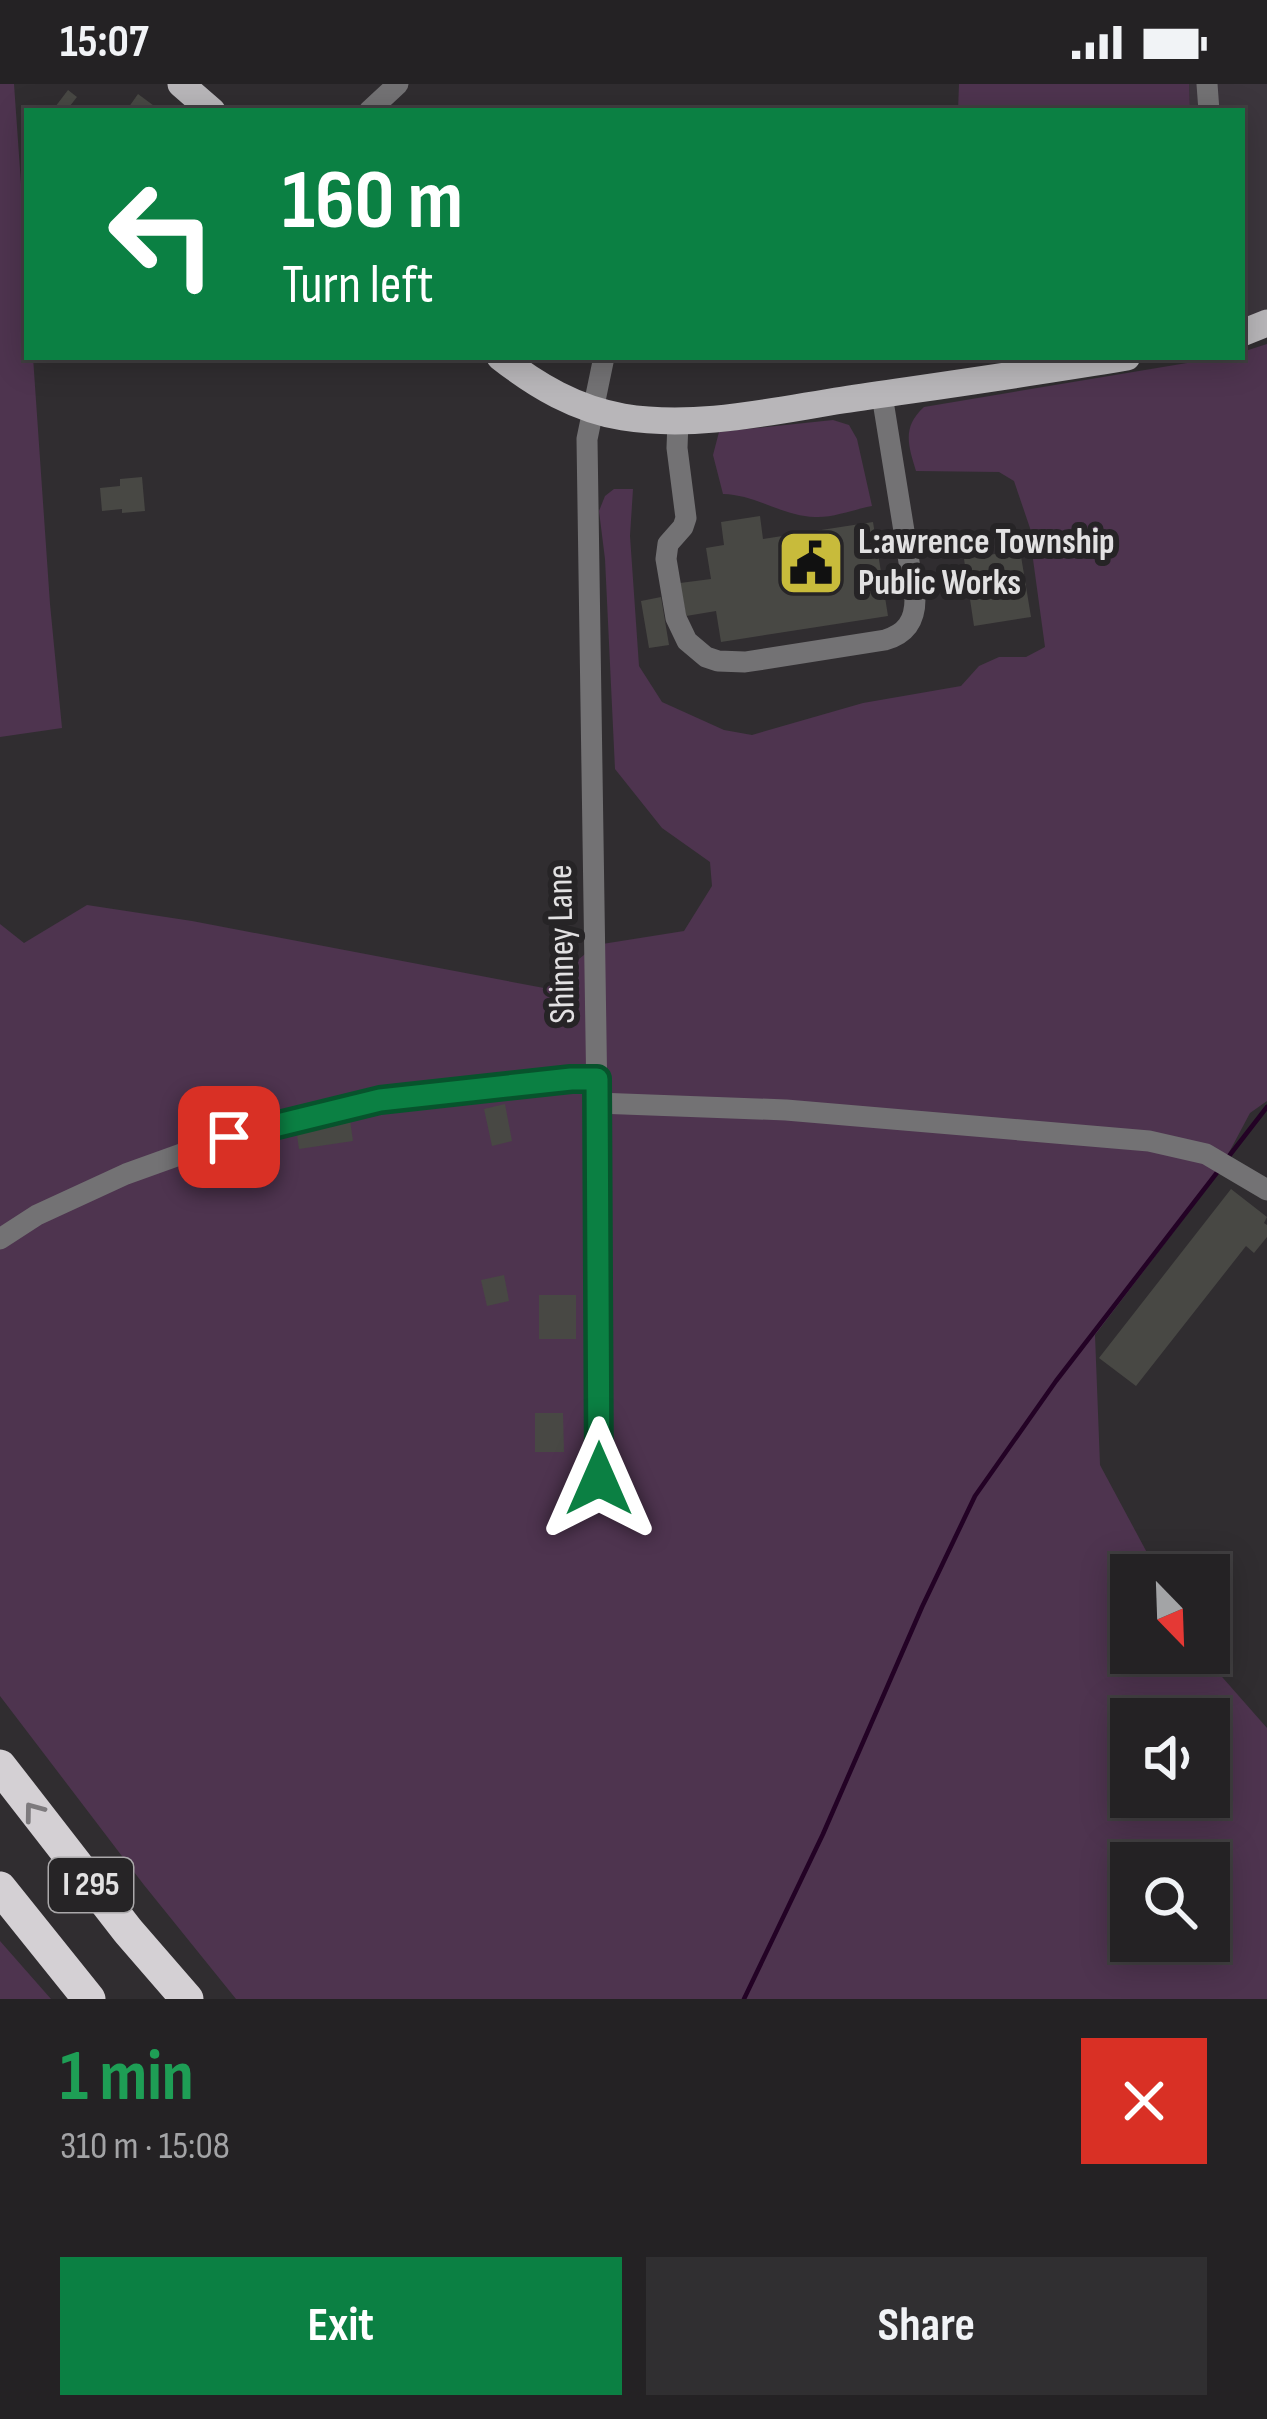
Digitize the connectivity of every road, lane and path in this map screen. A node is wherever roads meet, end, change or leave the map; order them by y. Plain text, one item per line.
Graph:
1 (181, 84) edge
2 (398, 84) edge
3 (209, 108) edge
4 (372, 108) edge
5 (504, 360) edge
6 (603, 360) edge
7 (1106, 360) edge
8 (882, 394) junction
9 (591, 409) junction
10 (678, 421) junction
11 (597, 1079) junction
12 (597, 1103) junction
13 (1267, 1190) edge
14 (0, 1239) edge
15 (599, 1479) dead end
16 (0, 1766) edge
17 (8, 1899) edge
18 (77, 1999) edge
19 (89, 1999) edge
20 (187, 1999) edge

1 - 3 main road
2 - 4 street
5 - 9 main road
6 - 9 street, Shinney Lane
7 - 8 main road
8 - 10 main road
8 - 10 street
9 - 10 main road
9 - 11 street, Shinney Lane
11 - 12 street, Shinney Lane
11 - 14 street
12 - 13 street
12 - 15 street, Shinney Lane
20 -> 16 highway, I 295
17 - 18 highway
17 - 19 highway, I 295

